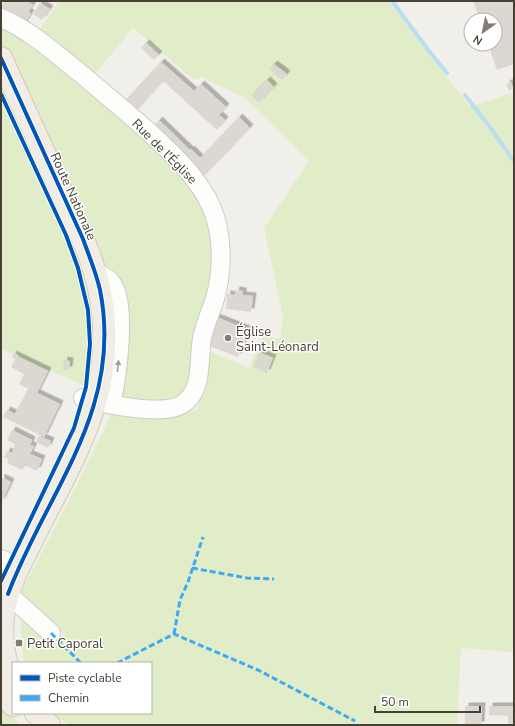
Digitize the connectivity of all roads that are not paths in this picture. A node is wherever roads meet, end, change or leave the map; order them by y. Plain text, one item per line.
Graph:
1 (1, 18) edge
2 (1, 58) edge
3 (1, 94) edge
4 (97, 401) junction
5 (8, 573) edge
6 (51, 633) dead end
7 (5, 668) edge
8 (12, 700) edge
9 (20, 714) edge
10 (37, 714) edge
11 (30, 725) edge
12 (49, 725) edge

1 - 4 street, Rue de l'Église
4 -> 2 main road, Route Nationale
3 - 4 main road, Route Nationale
4 - 5 main road, Route Nationale
5 - 6 street
5 - 7 main road, Route Nationale
7 - 8 main road, Route Nationale
9 - 11 main road
10 - 12 main road

